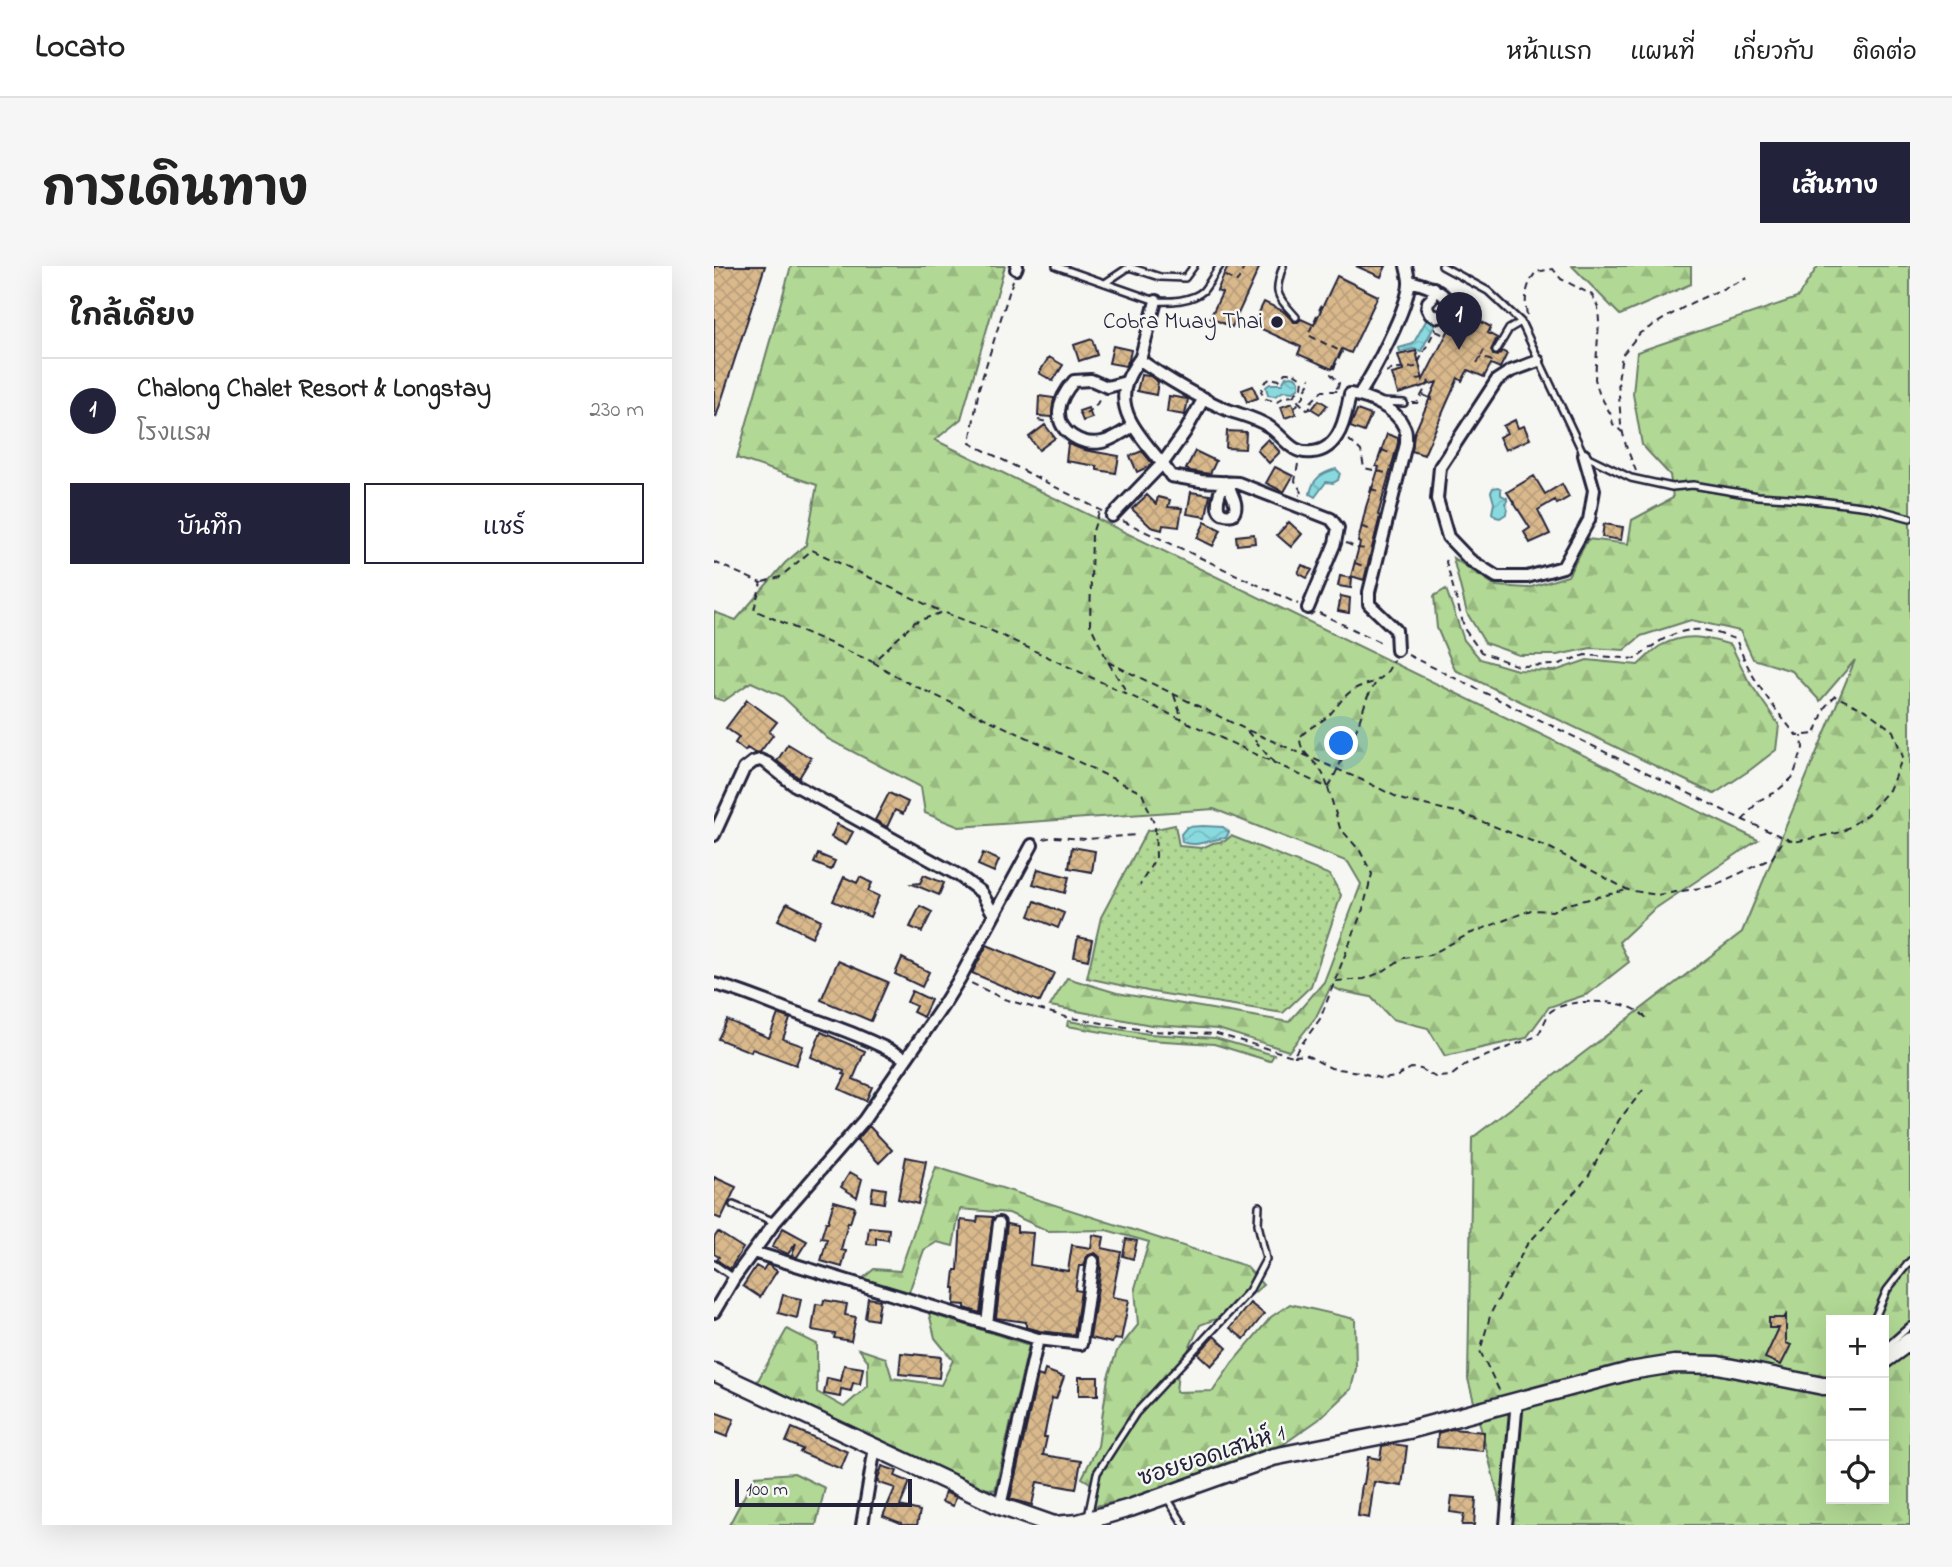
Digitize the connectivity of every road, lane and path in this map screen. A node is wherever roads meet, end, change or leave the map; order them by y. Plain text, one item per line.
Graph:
1 (1056, 266) edge
2 (1194, 266) edge
3 (1245, 266) edge
4 (1283, 266) edge
5 (1406, 266) edge
6 (1442, 266) edge
7 (1218, 269) edge
8 (1747, 278) dead end
9 (1410, 281) junction
10 (1105, 283) junction
11 (1434, 288) dead end
12 (1156, 301) junction
13 (1322, 307) dead end
14 (1296, 317) dead end
15 (1439, 322) dead end
16 (1521, 322) junction
17 (1435, 331) junction
18 (1525, 331) junction
19 (1446, 336) dead end
20 (1484, 350) dead end
21 (1496, 351) joint
22 (1141, 357) junction
23 (1481, 357) junction
24 (1538, 361) junction
25 (1477, 363) dead end
26 (1386, 373) dead end
27 (1310, 378) dead end
28 (1413, 380) dead end
29 (1126, 382) junction
30 (1107, 387) junction
31 (1334, 390) junction
32 (1255, 391) dead end
33 (1261, 392) junction
34 (1422, 394) junction
35 (1354, 395) junction
36 (1293, 396) junction
37 (1204, 398) junction
38 (1432, 399) dead end
39 (1374, 401) junction
40 (1300, 403) junction
41 (1404, 403) dead end
42 (1417, 403) dead end
43 (1294, 409) dead end
44 (1086, 414) dead end
45 (1132, 427) junction
46 (1339, 433) junction
47 (1623, 433) junction
48 (1382, 450) dead end
49 (1303, 451) junction
50 (1395, 455) dead end
51 (1584, 456) junction
52 (1163, 463) junction
53 (1397, 478) junction
54 (1643, 480) junction
55 (1382, 492) dead end
56 (1370, 493) dead end
57 (1293, 505) junction
58 (1100, 510) dead end
59 (1112, 516) dead end
60 (1910, 518) edge
61 (1362, 527) dead end
62 (1373, 530) dead end
63 (1336, 539) junction
64 (1452, 541) junction
65 (1379, 550) junction
66 (714, 562) edge
67 (1355, 563) dead end
68 (1365, 566) dead end
69 (761, 583) junction
70 (1308, 608) dead end
71 (943, 612) junction
72 (1397, 650) joint
73 (873, 662) junction
74 (1108, 662) junction
75 (1376, 683) junction
76 (1127, 692) junction
77 (1174, 694) junction
78 (1183, 720) junction
79 (1245, 729) junction
80 (1802, 735) junction
81 (1307, 756) junction
82 (1276, 764) junction
83 (1337, 769) junction
84 (1328, 788) junction
85 (1743, 820) dead end
86 (1766, 831) dead end
87 (714, 835) edge
88 (1136, 835) dead end
89 (1785, 838) junction
90 (1032, 845) joint
91 (1140, 885) dead end
92 (1628, 890) junction
93 (994, 915) junction
94 (960, 978) junction
95 (1336, 982) junction
96 (714, 984) edge
97 (1649, 1020) dead end
98 (1293, 1056) junction
99 (906, 1059) junction
100 (1643, 1090) dead end
101 (733, 1205) dead end
102 (1259, 1206) dead end
103 (775, 1222) junction
104 (999, 1223) dead end
105 (753, 1252) junction
106 (1093, 1261) dead end
107 (1910, 1261) edge
108 (714, 1264) edge
109 (734, 1278) junction
110 (714, 1312) edge
111 (1876, 1315) edge
112 (987, 1324) junction
113 (1910, 1326) edge
114 (1038, 1339) junction
115 (1910, 1341) edge
116 (1889, 1345) edge
117 (1889, 1356) edge
118 (714, 1372) edge
119 (1826, 1386) edge
120 (1512, 1402) junction
121 (875, 1447) junction
122 (1165, 1496) junction
123 (1000, 1506) junction
124 (1088, 1520) junction
125 (862, 1525) edge
126 (1184, 1525) edge
127 (1506, 1525) edge

1 - 10 lane
2 - 10 lane
3 - 7 path
4 - 14 lane
5 - 9 street
6 - 16 lane
7 - 12 lane
8 - 47 path
9 - 11 street
9 - 35 street
10 - 12 lane
12 - 22 street
13 - 31 path
15 - 17 path
16 - 18 lane
16 - 21 lane
17 - 19 path
17 - 26 path
18 - 24 lane
18 - 47 path
20 - 23 path
21 - 23 path
22 - 29 street
22 - 37 street
23 - 25 path
24 - 51 lane
24 - 64 street
27 - 40 path
28 - 34 path
29 - 30 street
29 - 45 street
30 - 44 path
30 - 45 street
31 - 35 path
31 - 40 path
32 - 33 path
33 - 36 path
33 - 36 path
34 - 38 path
34 - 42 path
35 - 39 street
35 - 46 street
36 - 40 path
37 - 49 street
37 - 52 street
39 - 41 lane
39 - 53 street
40 - 43 path
45 - 52 street
46 - 49 street
46 - 53 path
47 - 54 path
48 - 50 path
49 - 57 path
51 - 54 lane
51 - 64 street
52 - 57 street
52 - 59 street
53 - 65 street
54 - 60 lane
55 - 56 path
57 - 63 street
58 - 74 path
61 - 62 path
63 - 65 path
63 - 70 street
64 - 80 path
65 - 72 street
66 - 69 path
67 - 68 path
69 - 71 path
69 - 73 path
71 - 73 path
71 - 76 path
72 - 75 path
73 - 91 path
74 - 76 path
74 - 77 path
75 - 81 path
75 - 83 path
76 - 78 path
77 - 78 path
77 - 79 path
78 - 82 path
79 - 81 path
79 - 82 path
80 - 85 path
80 - 89 path
81 - 83 path
81 - 84 path
82 - 84 path
83 - 84 path
83 - 92 path
84 - 95 path
86 - 89 path
87 - 93 street
88 - 90 path
89 - 92 path
90 - 93 street
92 - 95 path
93 - 94 street
94 - 98 path
94 - 99 street
95 - 98 path
96 - 99 street
97 - 98 path
99 - 103 street
100 - 120 path
101 - 103 lane
102 - 124 lane
103 - 105 street
104 - 112 street
105 - 109 street
105 - 112 street
106 - 114 street
107 - 111 lane
108 - 109 lane
109 - 110 street
112 - 114 street
113 - 116 lane
114 - 123 street
115 - 117 street
118 - 121 street, ซอยยอดเสน่ห์ 1
119 - 120 street, ซอยยอดเสน่ห์ 1
120 - 122 street, ซอยยอดเสน่ห์ 1
120 - 127 street
121 - 123 street, ซอยยอดเสน่ห์ 1
121 - 125 street
122 - 124 street, ซอยยอดเสน่ห์ 1
122 - 126 lane
123 - 124 street, ซอยยอดเสน่ห์ 1

